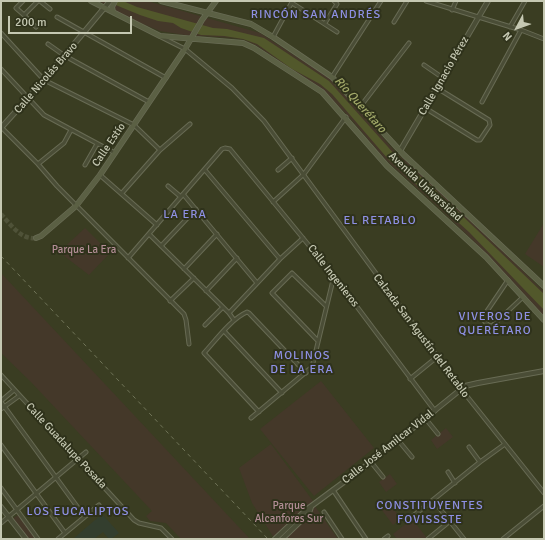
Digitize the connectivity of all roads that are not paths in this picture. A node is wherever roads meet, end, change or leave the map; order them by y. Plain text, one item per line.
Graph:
1 (23, 1) edge
2 (39, 1) edge
3 (91, 1) edge
4 (115, 1) edge
5 (160, 1) edge
6 (216, 1) edge
7 (334, 1) edge
8 (382, 1) edge
9 (407, 1) edge
10 (426, 1) edge
11 (456, 1) edge
12 (488, 1) edge
13 (525, 1) edge
14 (169, 2) edge
15 (292, 2) edge
16 (109, 5) edge
17 (50, 9) dead end
18 (452, 10) junction
19 (208, 13) junction
20 (24, 15) junction
21 (58, 17) dead end
22 (478, 18) junction
23 (394, 22) dead end
24 (324, 23) junction
25 (510, 27) junction
26 (36, 28) dead end
27 (521, 30) junction
28 (85, 32) junction
29 (337, 32) dead end
30 (1, 33) edge
31 (160, 36) junction
32 (191, 37) junction
33 (273, 37) junction
34 (544, 39) edge
35 (409, 43) dead end
36 (48, 44) dead end
37 (185, 49) junction
38 (65, 56) junction
39 (424, 65) dead end
40 (1, 69) edge
41 (332, 77) junction
42 (166, 78) junction
43 (443, 78) junction
44 (44, 80) junction
45 (437, 88) junction
46 (28, 99) junction
47 (149, 102) junction
48 (482, 102) dead end
49 (360, 107) junction
50 (425, 108) junction
51 (346, 117) junction
52 (190, 124) dead end
53 (134, 125) junction
54 (1, 127) edge
55 (71, 130) junction
56 (97, 144) junction
57 (160, 150) junction
58 (400, 151) junction
59 (114, 153) junction
60 (292, 158) junction
61 (38, 164) junction
62 (85, 165) dead end
63 (205, 170) junction
64 (278, 170) dead end
65 (304, 174) junction
66 (100, 175) junction
67 (168, 186) dead end
68 (122, 194) junction
69 (184, 194) junction
70 (181, 198) junction
71 (273, 202) junction
72 (76, 206) junction
73 (196, 209) junction
74 (157, 225) junction
75 (149, 234) junction
76 (217, 234) junction
77 (36, 238) dead end
78 (303, 238) junction
79 (161, 246) junction
80 (128, 258) junction
81 (237, 258) junction
82 (280, 259) junction
83 (184, 268) junction
84 (334, 276) junction
85 (194, 278) junction
86 (508, 280) junction
87 (257, 282) junction
88 (544, 286) edge
89 (206, 290) junction
90 (523, 297) junction
91 (170, 301) junction
92 (326, 306) junction
93 (223, 307) junction
94 (229, 313) junction
95 (234, 320) junction
96 (544, 320) edge
97 (205, 326) dead end
98 (224, 331) junction
99 (318, 341) junction
100 (189, 344) dead end
101 (437, 357) junction
102 (542, 372) edge
103 (306, 373) junction
104 (1, 375) edge
105 (410, 379) junction
106 (14, 390) junction
107 (461, 390) junction
108 (282, 393) junction
109 (19, 396) junction
110 (1, 402) edge
111 (3, 408) edge
112 (434, 411) junction
113 (259, 412) junction
114 (251, 418) dead end
115 (425, 418) junction
116 (438, 434) dead end
117 (398, 440) junction
118 (505, 444) junction
119 (1, 445) edge
120 (469, 447) dead end
121 (86, 452) dead end
122 (412, 457) dead end
123 (78, 460) junction
124 (371, 462) junction
125 (480, 462) junction
126 (448, 472) dead end
127 (56, 478) junction
128 (383, 478) dead end
129 (456, 483) junction
130 (1, 488) edge
131 (332, 490) junction
132 (544, 493) edge
133 (36, 494) junction
134 (433, 500) junction
135 (98, 505) dead end
136 (313, 505) junction
137 (544, 506) edge
138 (1, 507) edge
139 (17, 510) junction
140 (324, 512) dead end
141 (84, 516) junction
142 (413, 516) dead end
143 (8, 517) junction
144 (450, 521) junction
145 (1, 523) edge
146 (65, 533) junction
147 (388, 536) dead end
148 (26, 539) edge
149 (38, 539) edge
150 (58, 539) edge
151 (172, 539) edge
152 (275, 539) edge
153 (282, 539) edge
154 (342, 539) edge
155 (366, 539) edge
156 (384, 539) edge
157 (428, 539) edge
158 (464, 539) edge
159 (503, 539) edge

1 - 20 street
2 - 17 street
2 - 20 street
3 - 16 main road, Avenida Universidad
4 - 16 main road
5 - 14 main road, Avenida Universidad
6 - 19 main road, Calle Estío
7 - 24 street
8 - 41 street
9 - 23 street
10 - 18 street
11 - 18 street
12 - 22 street, Calle Ignacio Pérez
13 - 25 street
14 - 19 main road, Avenida Universidad
15 - 24 street
15 - 33 street
16 - 28 street, Calle Nicolás Bravo
16 - 31 main road, Avenida Universidad
18 - 22 street
19 - 32 main road, Calle Estío
19 - 33 main road, Avenida Universidad
20 - 26 street
21 - 28 street
22 - 25 street
22 - 43 street, Calle Ignacio Pérez
24 - 29 street
25 - 27 street
27 - 34 street
27 - 48 street
28 - 38 street, Calle Nicolás Bravo
28 - 42 street
30 - 44 street
31 - 32 main road, Avenida Universidad
31 - 37 street, Calzada San Agustín del Retablo
32 - 37 main road, Calle Estío
32 - 51 main road, Avenida Universidad
33 - 41 main road, Avenida Universidad
35 - 49 street
36 - 38 street
37 - 42 main road, Calle Estío
37 - 60 street, Calzada San Agustín del Retablo
38 - 44 street, Calle Nicolás Bravo
38 - 47 street
39 - 43 street
40 - 46 street
41 - 49 main road, Avenida Universidad
42 - 47 main road, Calle Estío
43 - 45 street, Calle Ignacio Pérez
44 - 46 street, Calle Nicolás Bravo
44 - 53 street
45 - 50 street, Calle Ignacio Pérez
45 - 50 street
46 - 54 street, Calle Nicolás Bravo
46 - 55 street
47 - 53 main road, Calle Estío
49 - 58 main road, Avenida Universidad
50 - 58 street, Calle Ignacio Pérez
51 - 65 street
51 - 86 main road, Avenida Universidad
52 - 57 street
53 - 57 street
53 - 59 main road, Calle Estío
54 - 61 street
55 - 56 street
55 - 61 street
56 - 59 street
56 - 62 street
57 - 68 street
58 - 88 main road, Avenida Universidad
59 - 66 main road, Calle Estío
60 - 64 street
60 - 65 street, Calzada San Agustín del Retablo
61 - 72 street
63 - 69 street
63 - 71 street, Calle Ingenieros
63 - 82 street
65 - 71 street
65 - 101 street, Calzada San Agustín del Retablo
66 - 68 street
66 - 72 main road, Calle Estío
67 - 70 street
68 - 74 street
69 - 70 street
69 - 73 street
70 - 74 street
71 - 78 street, Calle Ingenieros
72 - 77 main road, Calle Estío
72 - 80 street
73 - 76 street
73 - 79 street
74 - 75 street
75 - 79 street
75 - 80 street
76 - 81 street
76 - 83 street
78 - 82 street
78 - 84 street, Calle Ingenieros
79 - 83 street
80 - 91 street
81 - 87 street
81 - 89 street
82 - 87 street
83 - 85 street
84 - 92 street
84 - 105 street, Calle Ingenieros
85 - 89 street
85 - 91 street
86 - 90 main road, Avenida Universidad
86 - 90 street
87 - 94 street
89 - 93 street
90 - 96 main road, Avenida Universidad
91 - 100 street
92 - 99 street
92 - 99 street
93 - 94 street
93 - 97 street
94 - 95 street
95 - 98 street
95 - 103 street
98 - 108 street
98 - 113 street
99 - 103 street
101 - 105 street
101 - 107 street, Calzada San Agustín del Retablo
102 - 107 street, Calle José Amilcar Vidal
103 - 108 street
104 - 106 street, Calle Guadalupe Posada
105 - 112 street, Calle Ingenieros
106 - 109 street, Calle Guadalupe Posada
106 - 110 street
107 - 112 street, Calle José Amilcar Vidal
107 - 118 street, Calzada San Agustín del Retablo
108 - 113 street
109 - 111 street
109 - 123 street, Calle Guadalupe Posada
110 - 111 street
111 - 127 street
112 - 115 street, Calle José Amilcar Vidal
113 - 114 street
115 - 116 street
115 - 117 street, Calle José Amilcar Vidal
117 - 122 street
117 - 124 street, Calle José Amilcar Vidal
118 - 125 street
118 - 132 street, Calzada San Agustín del Retablo
119 - 133 street
120 - 125 street
121 - 123 street
123 - 127 street
123 - 151 street, Calle Guadalupe Posada
124 - 128 street
124 - 131 street, Calle José Amilcar Vidal
125 - 129 street
126 - 129 street
127 - 133 street
127 - 141 street
129 - 134 street
130 - 139 street
131 - 136 street, Calle José Amilcar Vidal
131 - 155 street
133 - 139 street
133 - 146 street
134 - 142 street
134 - 144 street
135 - 141 street
136 - 152 street
136 - 153 street
137 - 159 street
138 - 143 street
139 - 143 street
139 - 149 street
140 - 154 street
141 - 146 street
143 - 145 street
143 - 148 street
144 - 157 street
144 - 158 street
146 - 150 street
147 - 156 street

